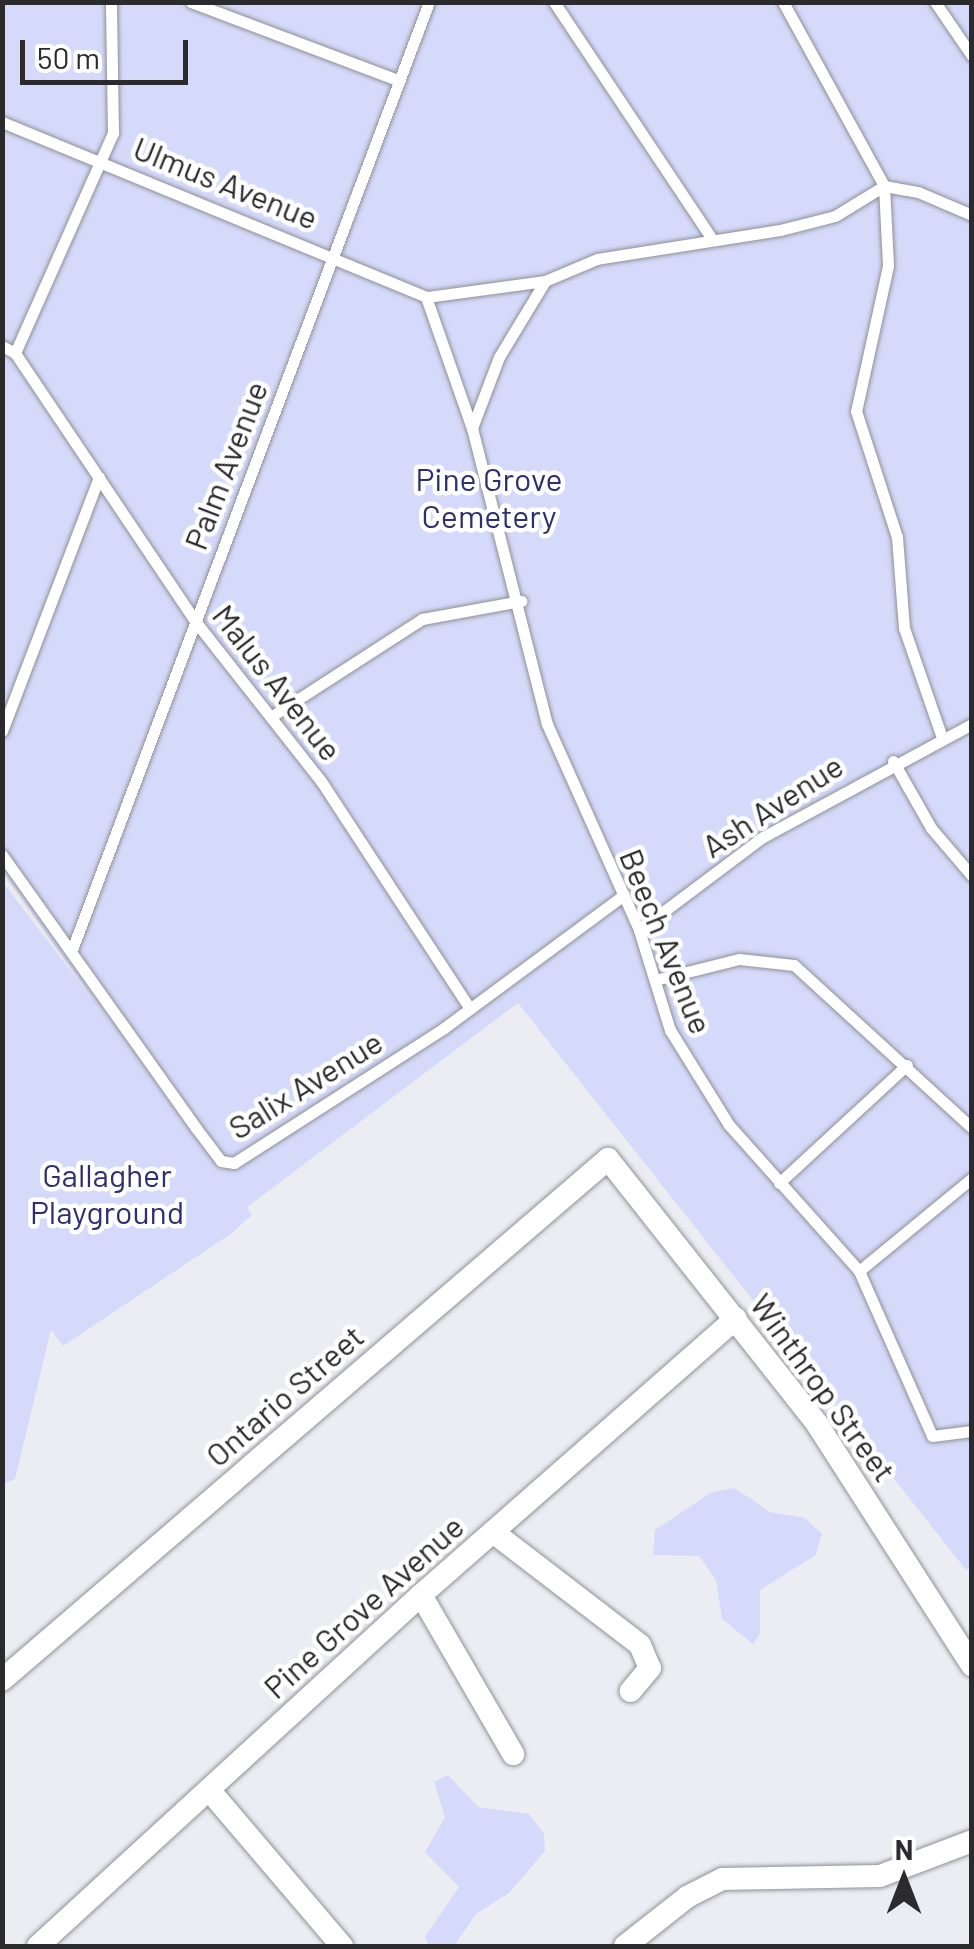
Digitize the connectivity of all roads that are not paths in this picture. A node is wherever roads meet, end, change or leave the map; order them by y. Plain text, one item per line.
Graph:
1 (111, 2) edge
2 (191, 2) edge
3 (429, 2) edge
4 (554, 2) edge
5 (783, 2) edge
6 (935, 2) edge
7 (224, 8) edge
8 (972, 56) edge
9 (400, 80) junction
10 (2, 122) edge
11 (100, 159) junction
12 (884, 186) junction
13 (972, 216) edge
14 (712, 239) junction
15 (334, 254) junction
16 (545, 282) junction
17 (426, 297) junction
18 (2, 346) edge
19 (16, 352) junction
20 (472, 428) junction
21 (99, 477) junction
22 (521, 601) junction
23 (195, 621) junction
24 (272, 716) junction
25 (972, 724) edge
26 (2, 731) edge
27 (940, 735) junction
28 (893, 761) junction
29 (2, 855) edge
30 (972, 876) edge
31 (624, 895) junction
32 (639, 930) junction
33 (73, 947) junction
34 (655, 980) junction
35 (470, 1009) junction
36 (907, 1065) junction
37 (972, 1128) edge
38 (608, 1159) joint
39 (972, 1178) edge
40 (780, 1184) junction
41 (859, 1271) junction
42 (736, 1318) junction
43 (972, 1431) edge
44 (494, 1532) junction
45 (420, 1595) junction
46 (972, 1665) edge
47 (2, 1680) edge
48 (631, 1691) dead end
49 (513, 1754) dead end
50 (210, 1791) junction
51 (972, 1841) edge
52 (38, 1946) edge
53 (342, 1946) edge
54 (625, 1946) edge

1 - 11 lane
2 - 7 lane
3 - 9 lane, Palm Avenue
4 - 14 lane
5 - 12 lane
6 - 8 lane
7 - 9 lane
9 - 15 lane, Palm Avenue
10 - 11 lane, Ulmus Avenue
11 - 15 lane, Ulmus Avenue
11 - 19 lane
12 - 13 lane
12 - 14 lane
12 - 27 lane
14 - 16 lane
15 - 17 lane, Ulmus Avenue
15 - 23 lane, Palm Avenue
16 - 17 lane
16 - 20 lane
17 - 20 lane, Beech Avenue
18 - 19 lane
19 - 21 lane, Malus Avenue
20 - 22 lane, Beech Avenue
21 - 23 lane, Malus Avenue
21 - 26 lane
22 - 24 lane
22 - 31 lane, Beech Avenue
23 - 24 lane, Malus Avenue
23 - 33 lane, Palm Avenue
24 - 35 lane, Malus Avenue
25 - 27 lane, Ash Avenue
27 - 28 lane, Ash Avenue
28 - 30 lane
28 - 32 lane, Ash Avenue
29 - 33 lane, Salix Avenue
31 - 32 lane, Beech Avenue
31 - 35 lane, Salix Avenue
32 - 34 lane, Beech Avenue
33 - 35 lane, Salix Avenue
34 - 36 lane
34 - 40 lane, Beech Avenue
36 - 37 lane
36 - 40 lane
38 - 42 street, Winthrop Street
38 - 47 street, Ontario Street
39 - 41 lane
40 - 41 lane, Beech Avenue
41 - 43 lane, Beech Avenue
42 - 44 street, Pine Grove Avenue
42 - 46 street, Winthrop Street
44 - 45 street, Pine Grove Avenue
44 - 48 street
45 - 49 street
45 - 50 street, Pine Grove Avenue
50 - 52 street, Pine Grove Avenue
50 - 53 street
51 - 54 street

